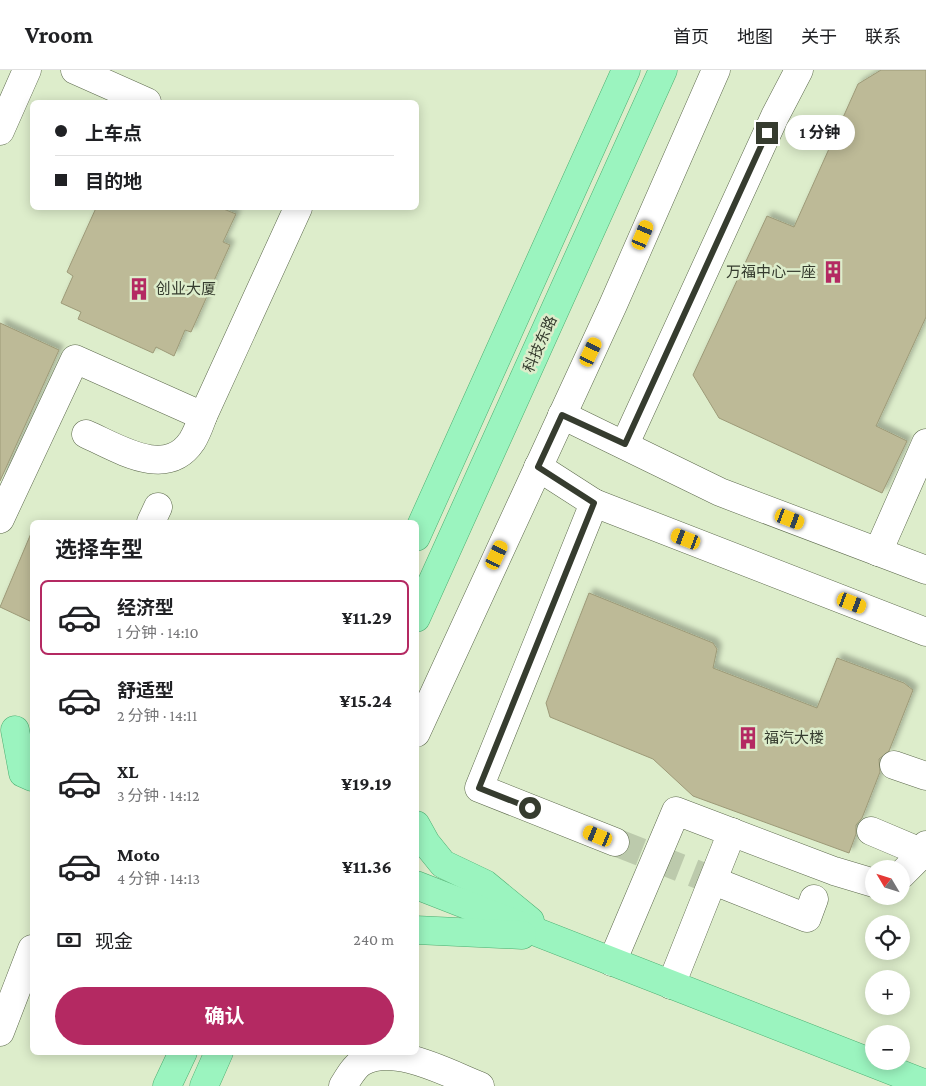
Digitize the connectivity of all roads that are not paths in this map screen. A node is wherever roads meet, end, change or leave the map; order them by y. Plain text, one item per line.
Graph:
1 (27, 70) edge
2 (74, 70) edge
3 (626, 70) edge
4 (663, 70) edge
5 (716, 70) edge
6 (799, 70) edge
7 (142, 100) edge
8 (0, 131) edge
9 (297, 210) edge
10 (562, 415) junction
11 (203, 416) junction
12 (86, 434) dead end
13 (926, 443) edge
14 (625, 444) junction
15 (538, 467) junction
16 (594, 503) junction
17 (0, 519) edge
18 (419, 530) edge
19 (878, 552) junction
20 (926, 570) edge
21 (419, 611) edge
22 (926, 632) edge
23 (419, 726) edge
24 (16, 731) edge
25 (894, 765) dead end
26 (30, 776) edge
27 (926, 776) edge
28 (419, 830) edge
29 (871, 831) dead end
30 (732, 832) junction
31 (615, 842) tunnel mouth
32 (924, 849) edge
33 (910, 865) edge
34 (865, 880) edge
35 (724, 885) tunnel mouth
36 (419, 886) edge
37 (814, 899) dead end
38 (419, 930) edge
39 (549, 937) junction
40 (30, 954) edge
41 (612, 962) junction
42 (671, 984) junction
43 (0, 1032) edge
44 (182, 1055) edge
45 (218, 1055) edge
46 (926, 1084) edge
47 (167, 1086) edge
48 (204, 1086) edge
49 (343, 1086) edge
50 (480, 1086) edge

1 - 8 street
2 - 7 street
3 - 18 main road
4 - 21 main road, 科技东路
5 - 10 street
6 - 14 street
9 - 11 street
10 - 14 street
10 - 15 street
11 - 12 street
11 - 17 street
13 - 19 street
14 - 19 street
15 - 16 street
15 - 23 street
16 - 22 street
16 - 31 street
19 - 20 street
24 - 26 main road
25 - 27 street
28 - 39 main road
29 - 32 street
30 - 34 street
30 - 41 street
30 - 42 street
32 - 33 street
35 - 37 street
36 - 39 main road
38 - 39 main road
39 - 41 main road
40 - 43 street
41 - 42 main road
42 - 46 main road
44 - 47 main road
45 - 48 main road
49 - 50 street

